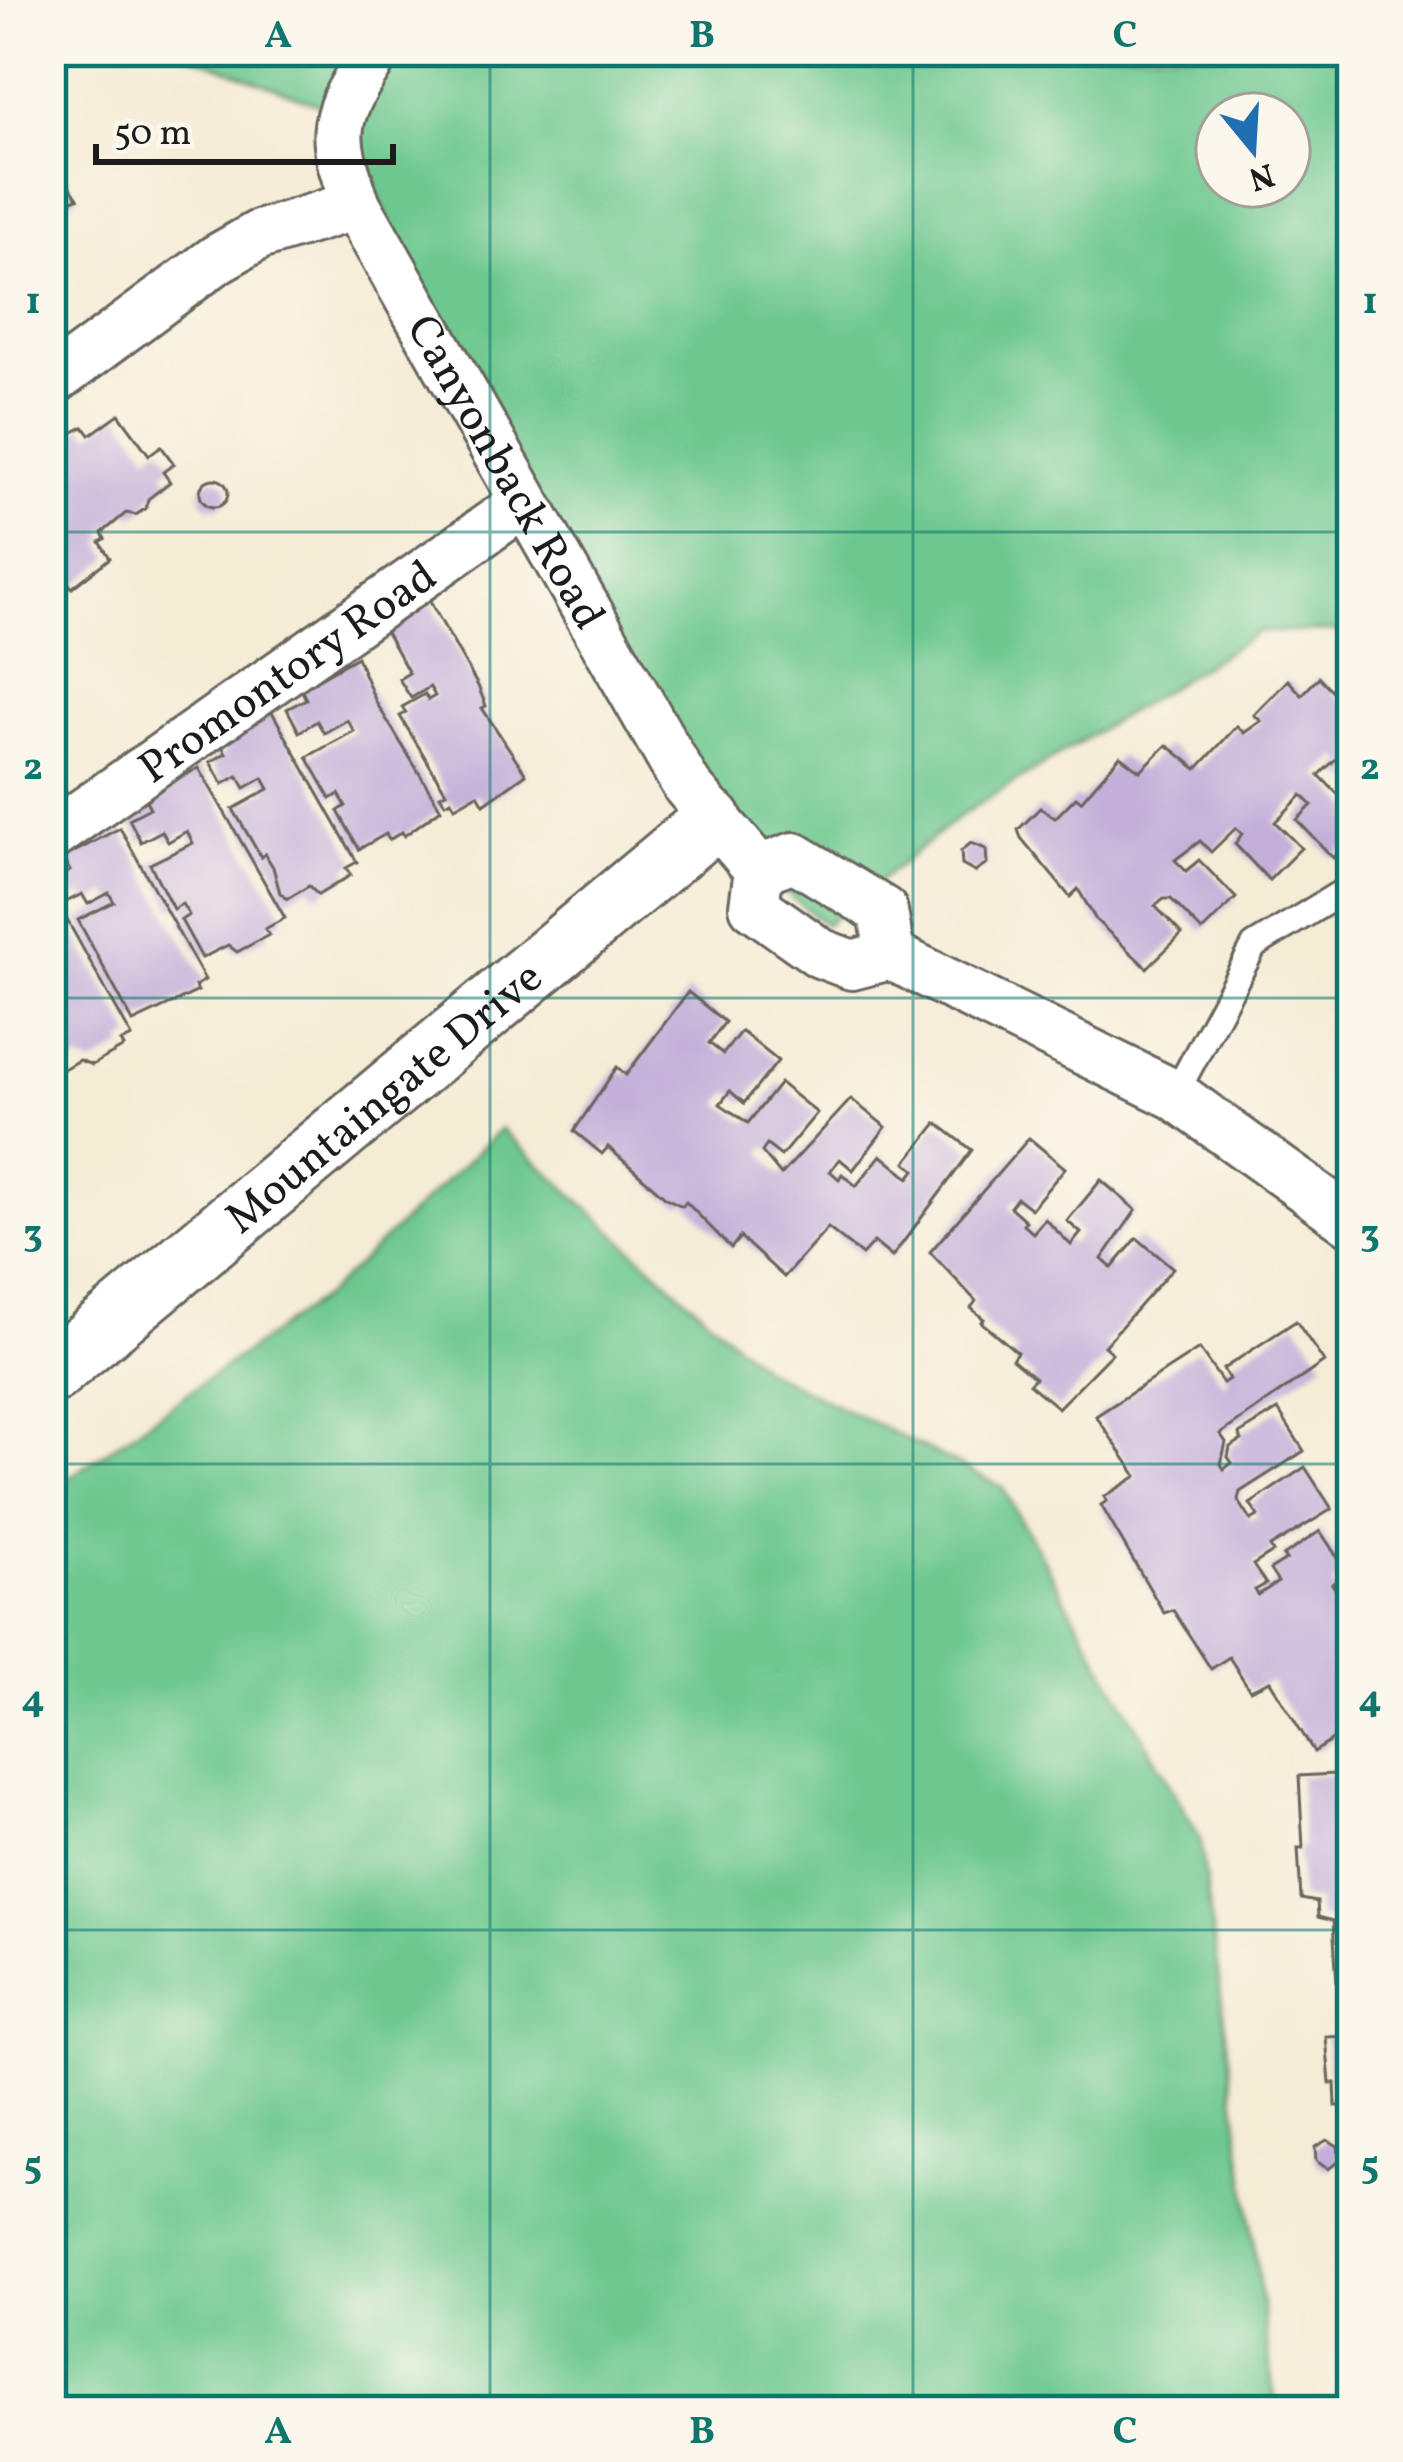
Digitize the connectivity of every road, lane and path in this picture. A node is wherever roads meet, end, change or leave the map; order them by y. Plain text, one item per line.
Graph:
1 (374, 56) edge
2 (356, 205) junction
3 (51, 382) edge
4 (524, 503) junction
5 (712, 821) junction
6 (51, 836) edge
7 (1352, 886) edge
8 (765, 900) junction
9 (890, 955) junction
10 (1175, 1095) junction
11 (1352, 1222) edge
12 (51, 1373) edge

1 - 2 street, Canyonback Road
2 - 3 street
2 - 4 street, Canyonback Road
4 - 5 street, Canyonback Road
4 - 6 street, Promontory Road
5 - 8 street, Canyonback Road
5 - 12 street, Mountaingate Drive
7 - 10 lane
8 - 9 street, Canyonback Road
8 - 9 street
9 - 10 street, Canyonback Road
10 - 11 street, Canyonback Road

